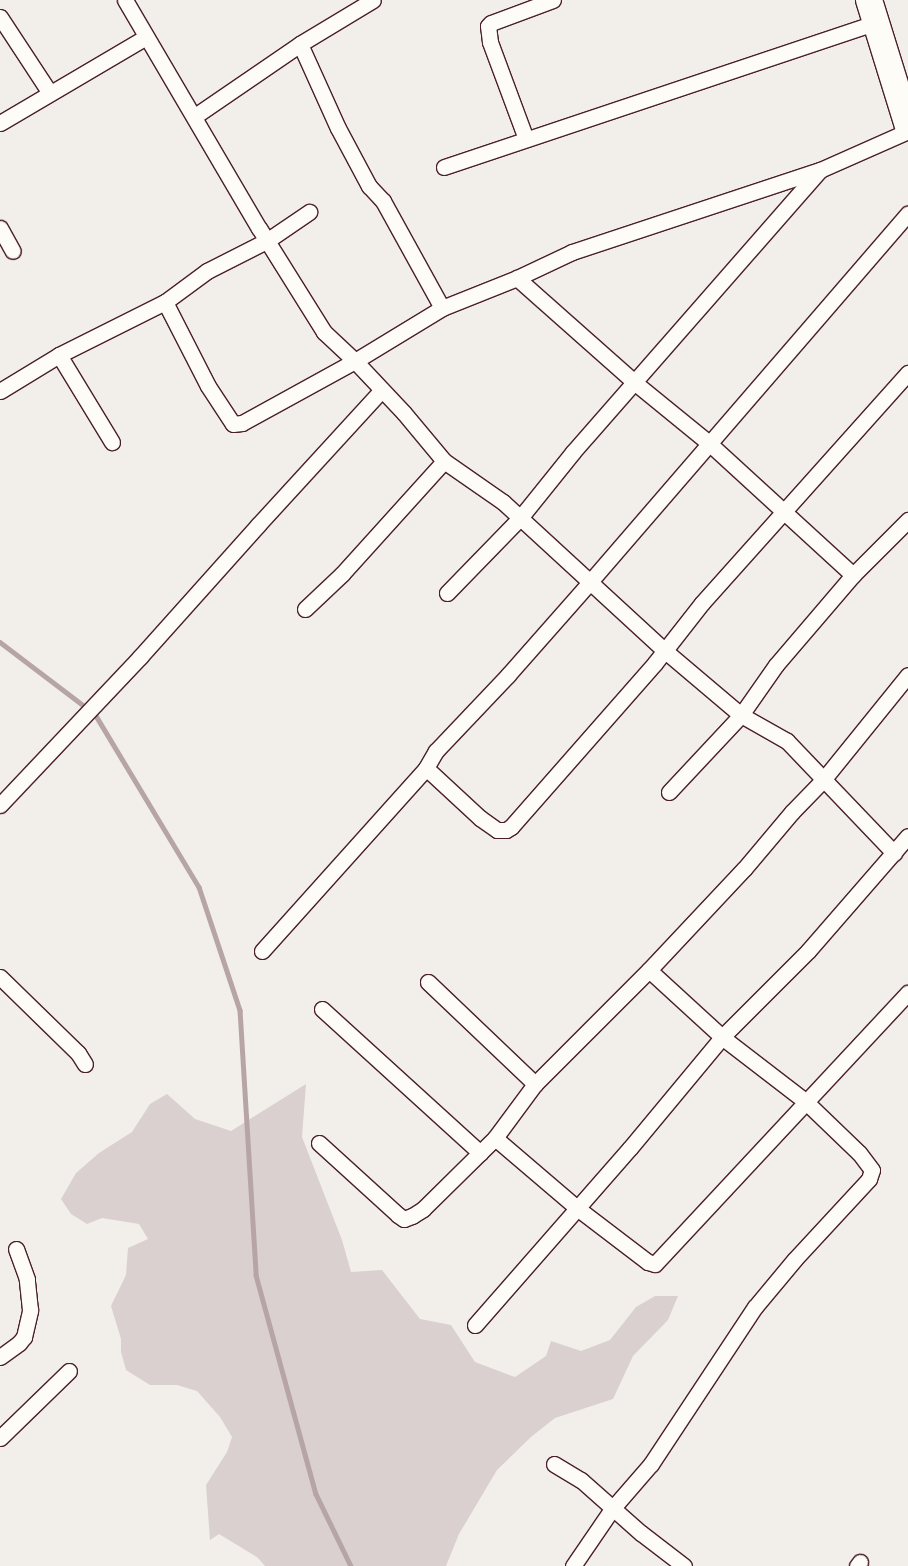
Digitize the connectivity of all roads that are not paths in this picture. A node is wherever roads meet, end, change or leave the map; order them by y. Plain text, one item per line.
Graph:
1 (125, 0) edge
2 (373, 0) edge
3 (553, 0) edge
4 (873, 11) edge
5 (0, 18) edge
6 (146, 37) junction
7 (300, 44) junction
8 (900, 77) edge
9 (50, 93) junction
10 (195, 116) junction
11 (0, 122) edge
12 (908, 126) edge
13 (908, 131) edge
14 (526, 139) junction
15 (444, 168) dead end
16 (820, 170) junction
17 (309, 212) dead end
18 (908, 214) edge
19 (0, 228) edge
20 (268, 240) junction
21 (13, 251) dead end
22 (517, 278) junction
23 (164, 302) junction
24 (442, 308) junction
25 (59, 355) junction
26 (355, 361) junction
27 (908, 373) edge
28 (634, 382) junction
29 (0, 391) edge
30 (382, 391) junction
31 (112, 442) dead end
32 (710, 444) junction
33 (444, 461) junction
34 (785, 512) junction
35 (520, 518) junction
36 (908, 520) edge
37 (854, 574) junction
38 (589, 583) junction
39 (446, 593) dead end
40 (305, 609) dead end
41 (664, 650) junction
42 (908, 675) edge
43 (741, 714) junction
44 (426, 768) junction
45 (823, 780) junction
46 (669, 792) dead end
47 (0, 805) edge
48 (908, 836) edge
49 (894, 853) junction
50 (262, 951) dead end
51 (649, 970) junction
52 (0, 977) edge
53 (428, 982) dead end
54 (908, 993) edge
55 (322, 1009) dead end
56 (722, 1038) junction
57 (85, 1064) dead end
58 (535, 1084) junction
59 (805, 1101) junction
60 (495, 1138) junction
61 (319, 1143) dead end
62 (480, 1153) junction
63 (577, 1208) junction
64 (16, 1249) dead end
65 (475, 1325) dead end
66 (0, 1358) edge
67 (69, 1371) dead end
68 (0, 1438) edge
69 (554, 1464) dead end
70 (612, 1510) junction
71 (573, 1566) edge
72 (684, 1566) edge

1 - 6 street
2 - 7 street
3 - 14 street
4 - 8 highway
4 - 14 street
5 - 9 street
6 - 9 street
6 - 10 street
7 - 10 street
7 - 24 street
8 - 12 highway
9 - 11 street
10 - 20 street
13 - 16 street
14 - 15 street
16 - 22 street
16 - 28 street
17 - 20 street
18 - 32 street
19 - 21 street
20 - 23 street
20 - 26 street
22 - 24 street
22 - 28 street
23 - 25 street
23 - 26 street
24 - 26 street
25 - 29 street
25 - 31 street
26 - 30 street
27 - 34 street
28 - 32 street
28 - 35 street
30 - 33 street
30 - 47 street
32 - 34 street
32 - 38 street
33 - 35 street
33 - 40 street
34 - 37 street
34 - 41 street
35 - 38 street
35 - 39 street
36 - 37 street
37 - 43 street
38 - 41 street
38 - 44 street
41 - 43 street
41 - 44 street
42 - 45 street
43 - 45 street
43 - 46 street
44 - 50 street
45 - 49 street
45 - 51 street
48 - 49 street
49 - 56 street
51 - 56 street
51 - 58 street
52 - 57 street
53 - 58 street
54 - 59 street
55 - 62 street
56 - 59 street
56 - 63 street
58 - 60 street
59 - 63 street
59 - 70 street
60 - 62 street
60 - 63 street
61 - 62 street
63 - 65 street
64 - 66 street
67 - 68 street
69 - 70 street
70 - 71 street
70 - 72 street

